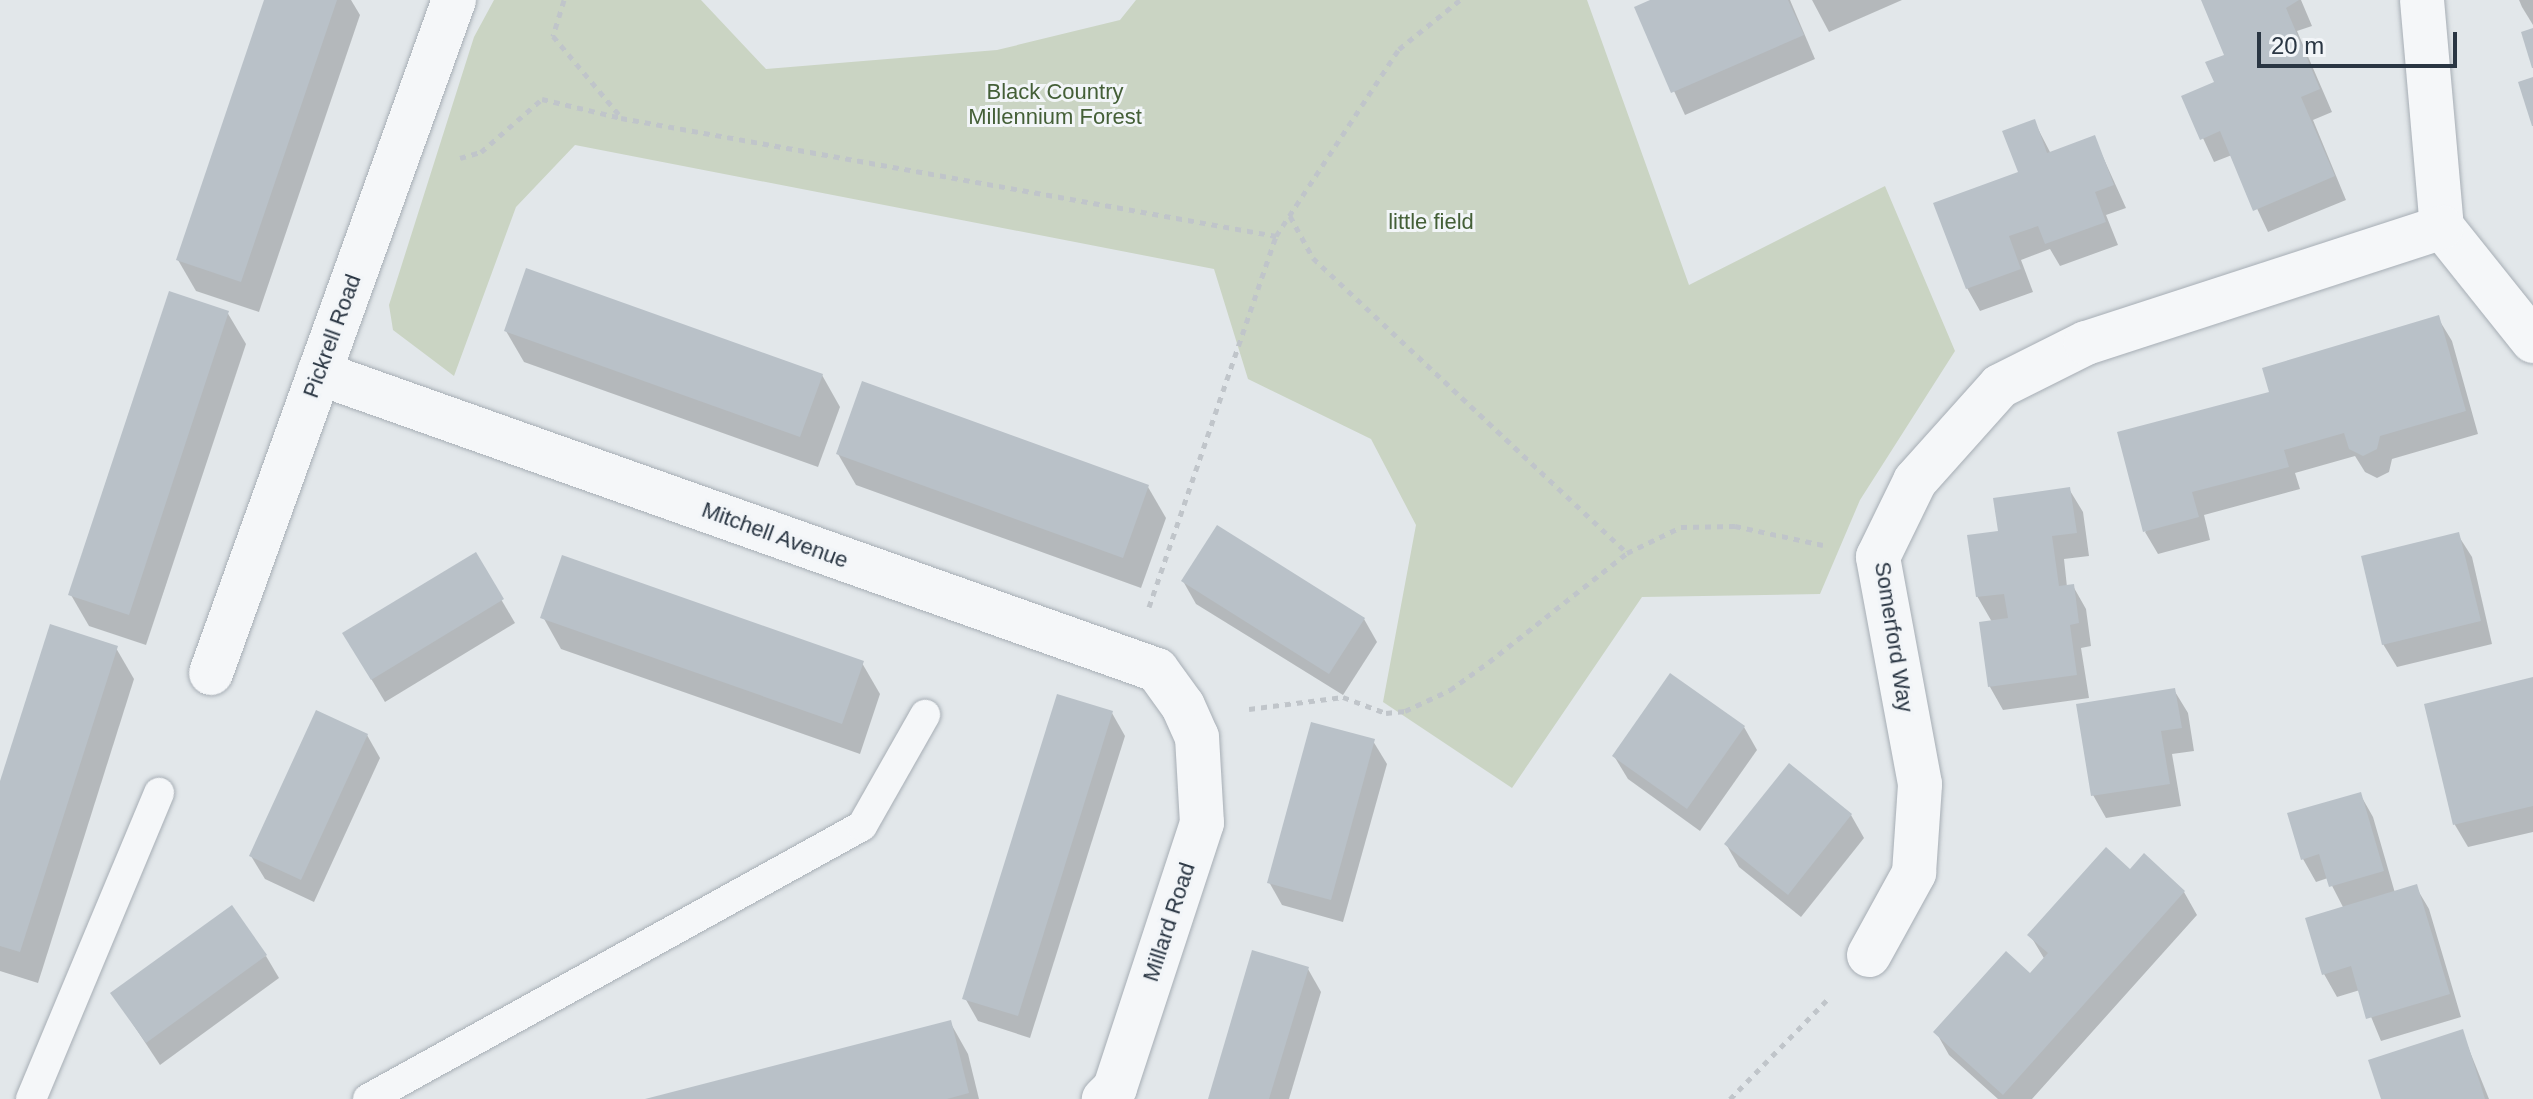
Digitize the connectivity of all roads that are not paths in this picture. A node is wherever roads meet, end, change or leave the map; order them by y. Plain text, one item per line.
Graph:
1 (454, 0) edge
2 (2422, 0) edge
3 (2442, 227) junction
4 (2533, 341) edge
5 (319, 373) junction
6 (211, 673) dead end
7 (925, 715) dead end
8 (1193, 727) joint
9 (159, 793) dead end
10 (1869, 955) road end
11 (31, 1099) edge
12 (368, 1099) edge
13 (1104, 1099) edge

1 - 5 street, Pickrell Road
2 - 3 street
3 - 4 street
3 - 10 street, Somerford Way
5 - 6 street, Pickrell Road
5 - 8 street, Mitchell Avenue
7 - 12 lane
8 - 13 street, Millard Road
9 - 11 lane

